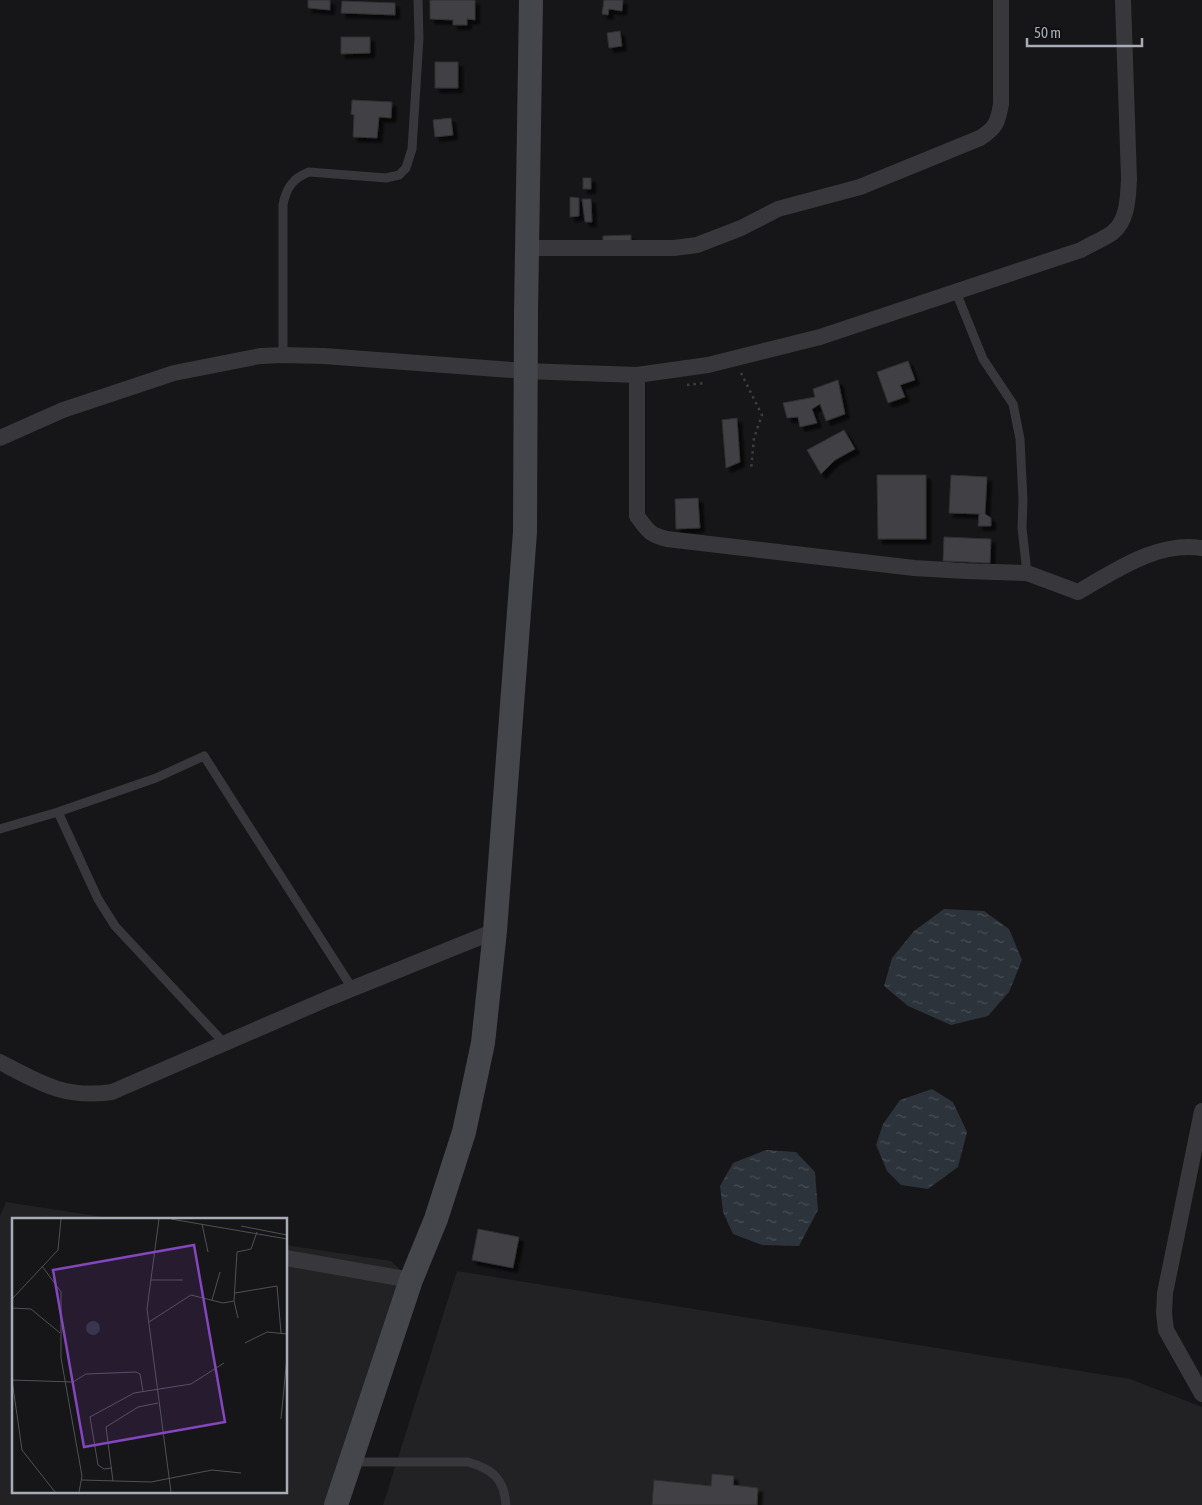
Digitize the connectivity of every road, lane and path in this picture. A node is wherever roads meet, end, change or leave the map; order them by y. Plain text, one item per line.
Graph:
1 (418, 0) edge
2 (531, 0) edge
3 (1001, 0) edge
4 (1123, 0) edge
5 (527, 248) junction
6 (956, 292) junction
7 (283, 355) junction
8 (740, 369) dead end
9 (525, 371) junction
10 (636, 375) junction
11 (707, 382) dead end
12 (680, 386) dead end
13 (0, 438) edge
14 (751, 470) dead end
15 (1202, 548) edge
16 (1027, 573) junction
17 (58, 812) junction
18 (0, 829) edge
19 (495, 931) junction
20 (352, 988) junction
21 (226, 1044) junction
22 (0, 1062) edge
23 (1202, 1111) edge
24 (288, 1258) edge
25 (411, 1280) junction
26 (1202, 1394) edge
27 (351, 1462) junction
28 (336, 1505) edge
29 (506, 1505) edge

1 - 7 lane
2 - 5 main road
3 - 5 street
4 - 6 street
5 - 9 main road
6 - 10 street
6 - 16 lane
7 - 9 street
7 - 13 street
8 - 14 path
9 - 10 street
9 - 19 main road
10 - 16 street
11 - 12 path
15 - 16 street
17 - 18 lane
17 - 20 lane
17 - 21 lane
19 - 20 street
19 - 25 main road
20 - 21 street
21 - 22 street
23 - 26 street
24 - 25 street
25 - 27 main road
27 - 28 main road
27 - 29 lane

